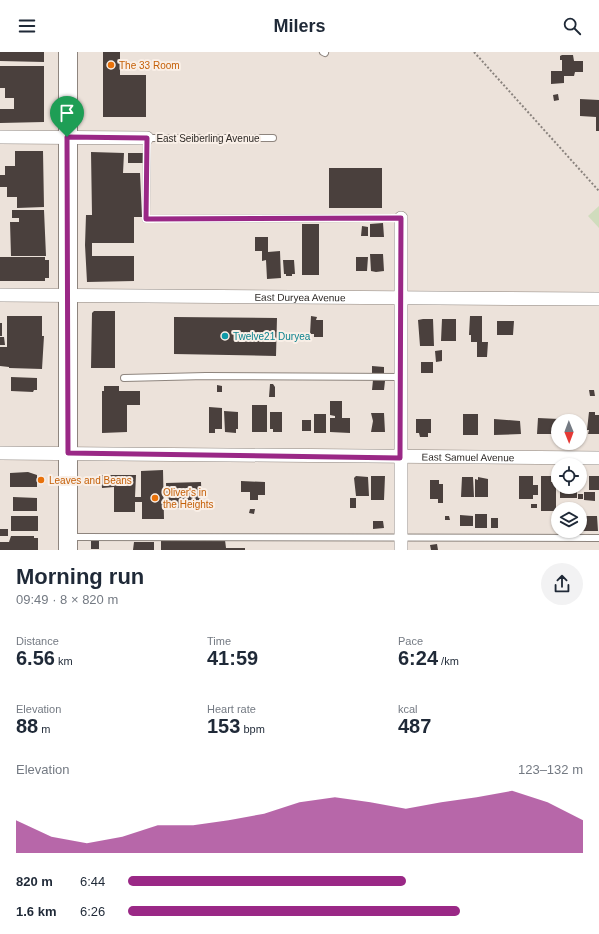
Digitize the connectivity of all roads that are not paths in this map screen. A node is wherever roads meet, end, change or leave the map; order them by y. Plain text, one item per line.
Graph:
1 (68, 52) edge
2 (0, 137) edge
3 (67, 137) junction
4 (147, 138) junction
5 (273, 138) dead end
6 (401, 218) joint
7 (0, 295) edge
8 (68, 295) junction
9 (400, 297) junction
10 (599, 299) edge
11 (400, 377) junction
12 (124, 378) dead end
13 (0, 453) edge
14 (68, 453) junction
15 (400, 458) junction
16 (599, 458) edge
17 (599, 538) edge
18 (68, 544) edge
19 (401, 544) edge

1 - 3 main road
2 - 3 street, East Seiberling Avenue
3 - 4 street, East Seiberling Avenue
3 - 8 main road
4 - 5 lane, East Seiberling Avenue
4 - 6 lane
6 - 9 street
7 - 8 street, East Duryea Avenue
8 - 9 street, East Duryea Avenue
8 - 14 main road
9 - 10 street, East Duryea Avenue
9 - 11 street
11 - 12 lane
11 - 15 street
13 - 14 street, East Samuel Avenue
14 - 15 street, East Samuel Avenue
14 - 18 main road
15 - 16 street, East Samuel Avenue
15 - 19 street
17 - 19 lane
18 - 19 lane

